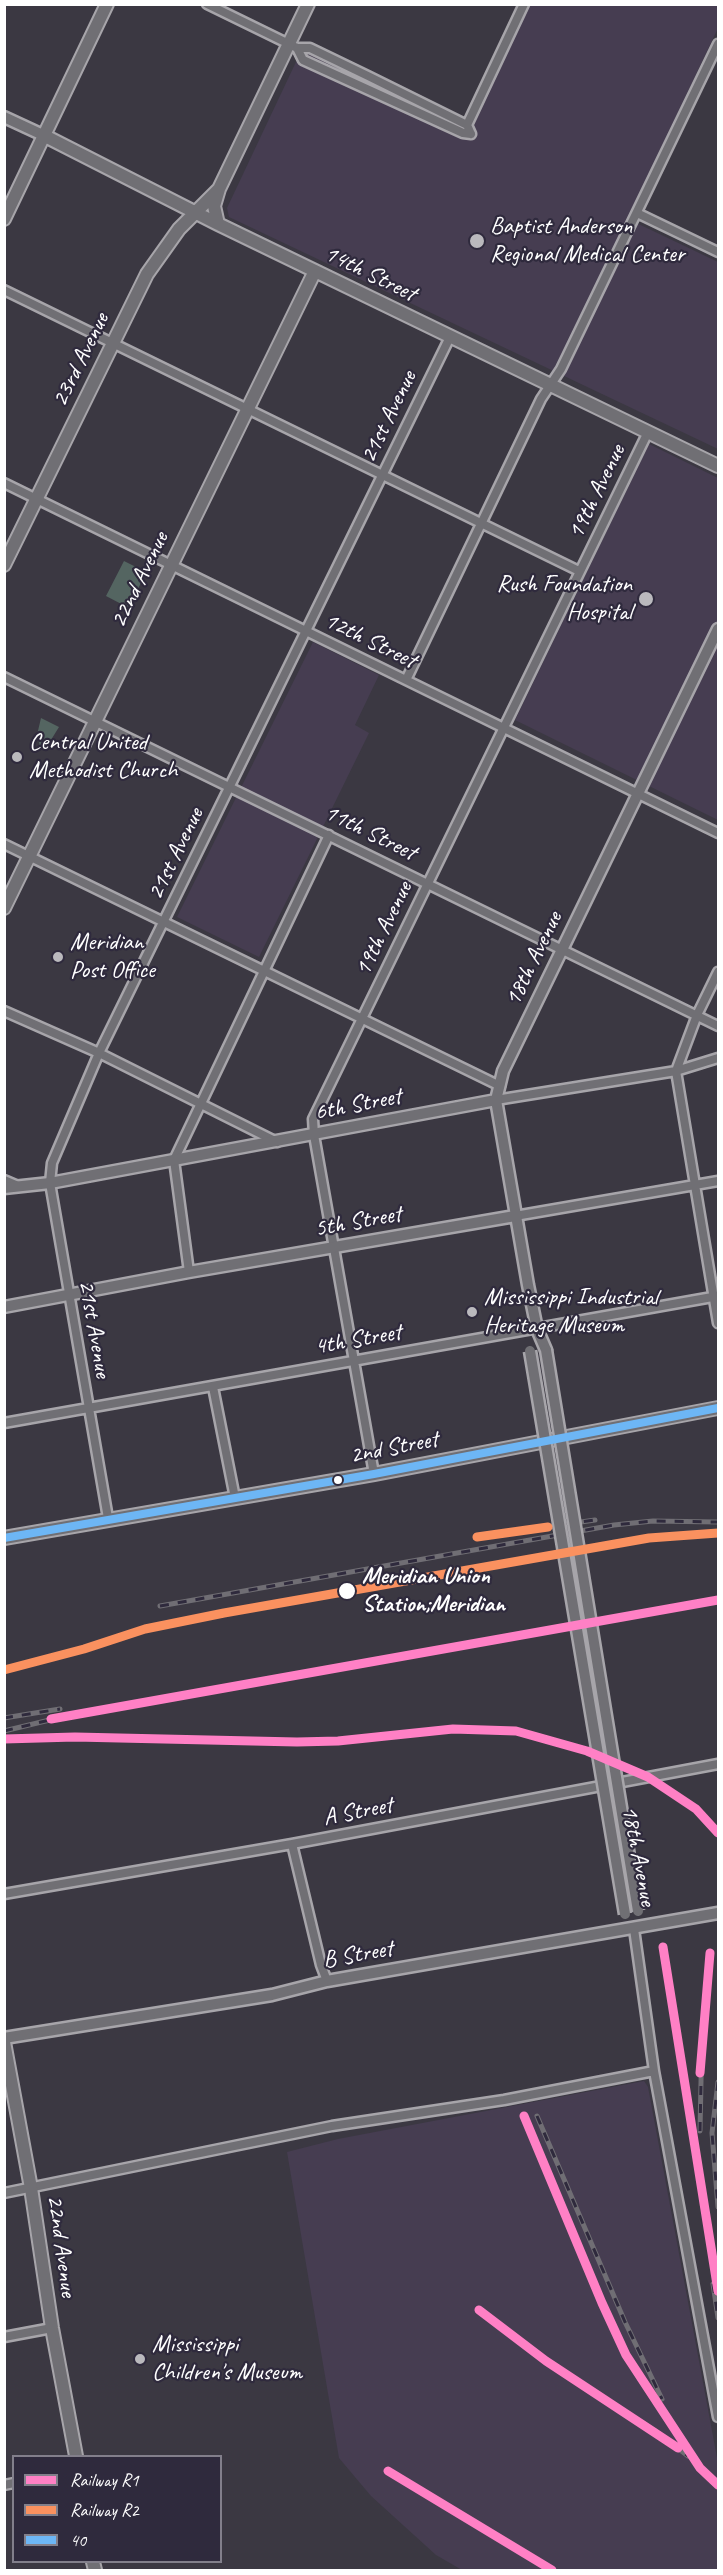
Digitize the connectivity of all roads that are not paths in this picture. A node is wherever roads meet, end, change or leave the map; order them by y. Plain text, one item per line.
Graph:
1 (107, 4) edge
2 (207, 4) edge
3 (308, 4) edge
4 (524, 4) edge
5 (718, 44) edge
6 (293, 46) junction
7 (4, 117) edge
8 (469, 129) junction
9 (45, 136) junction
10 (219, 189) junction
11 (196, 211) junction
12 (637, 213) junction
13 (4, 219) edge
14 (218, 224) junction
15 (718, 252) edge
16 (315, 271) junction
17 (4, 291) edge
18 (450, 337) junction
19 (112, 343) junction
20 (551, 385) junction
21 (247, 410) junction
22 (648, 432) junction
23 (718, 466) edge
24 (382, 476) junction
25 (4, 483) edge
26 (37, 498) junction
27 (481, 524) junction
28 (4, 565) edge
29 (171, 565) junction
30 (579, 571) junction
31 (718, 629) edge
32 (307, 632) junction
33 (4, 677) edge
34 (406, 680) junction
35 (95, 722) junction
36 (504, 728) junction
37 (230, 787) junction
38 (638, 794) junction
39 (718, 833) edge
40 (329, 835) junction
41 (4, 844) edge
42 (29, 856) junction
43 (428, 883) junction
44 (4, 908) edge
45 (164, 922) junction
46 (562, 948) junction
47 (263, 970) junction
48 (718, 972) edge
49 (4, 1011) edge
50 (697, 1015) junction
51 (362, 1018) junction
52 (718, 1026) edge
53 (99, 1053) junction
54 (718, 1058) edge
55 (675, 1071) junction
56 (500, 1086) junction
57 (496, 1100) junction
58 (199, 1103) junction
59 (314, 1135) junction
60 (278, 1142) junction
61 (174, 1160) junction
62 (4, 1180) edge
63 (718, 1180) edge
64 (50, 1183) junction
65 (695, 1185) junction
66 (18, 1186) junction
67 (4, 1188) edge
68 (515, 1216) junction
69 (333, 1248) junction
70 (189, 1272) junction
71 (68, 1296) junction
72 (716, 1296) edge
73 (4, 1307) edge
74 (718, 1323) edge
75 (537, 1329) junction
76 (353, 1361) junction
77 (213, 1387) junction
78 (718, 1408) edge
79 (88, 1409) junction
80 (4, 1423) edge
81 (374, 1474) junction
82 (235, 1498) junction
83 (108, 1518) junction
84 (4, 1538) edge
85 (718, 1764) edge
86 (292, 1844) junction
87 (4, 1894) edge
88 (718, 1913) edge
89 (634, 1929) junction
90 (327, 1981) junction
91 (4, 2040) edge
92 (654, 2071) junction
93 (31, 2188) junction
94 (4, 2193) edge
95 (52, 2328) junction
96 (4, 2337) edge
97 (718, 2417) edge
98 (76, 2455) edge

1 - 9 main road
2 - 6 street
3 - 6 main road, 23rd Avenue
4 - 8 street
5 - 12 street
6 - 8 street
6 - 8 street
6 - 10 main road, 23rd Avenue
7 - 9 street, 14th Street
9 - 11 main road, 14th Street
9 - 13 main road
10 - 11 main road, 23rd Avenue
10 - 14 main road, 23rd Avenue
11 - 14 main road, 14th Street
11 - 19 main road, 23rd Avenue
12 - 15 street
12 - 20 street
14 - 16 main road, 14th Street
16 - 18 main road, 14th Street
16 - 21 main road, 22nd Avenue
17 - 19 street
18 - 20 main road, 14th Street
18 - 24 street, 21st Avenue
19 - 21 street
19 - 26 main road, 23rd Avenue
20 - 22 main road, 14th Street
20 - 27 street
21 - 24 street
21 - 29 main road, 22nd Avenue
22 - 23 main road, 14th Street
22 - 30 street, 19th Avenue
24 - 27 street
24 - 32 street, 21st Avenue
25 - 26 street, 12th Street
26 - 28 main road, 23rd Avenue
26 - 29 street, 12th Street
27 - 30 street
27 - 34 street
29 - 32 street, 12th Street
29 - 35 main road, 22nd Avenue
30 - 36 street, 19th Avenue
31 - 38 street, 18th Avenue
32 - 34 street, 12th Street
32 - 37 street, 21st Avenue
33 - 35 street, 11th Street
34 - 36 street, 12th Street
35 - 37 street, 11th Street
35 - 42 main road, 22nd Avenue
36 - 38 street, 12th Street
36 - 43 street, 19th Avenue
37 - 40 street, 11th Street
37 - 45 street, 21st Avenue
38 - 39 street, 12th Street
38 - 46 street, 18th Avenue
40 - 43 street, 11th Street
40 - 47 street
41 - 42 street
42 - 44 main road, 22nd Avenue
42 - 45 street
43 - 46 street, 11th Street
43 - 51 street, 19th Avenue
45 - 47 street
45 - 53 street, 21st Avenue
46 - 50 street, 11th Street
46 - 56 street, 18th Avenue
47 - 51 street
47 - 58 street
48 - 50 street
49 - 53 street
50 - 52 street, 11th Street
50 - 55 street
51 - 56 street
51 - 59 street, 19th Avenue
53 - 58 street
53 - 64 street, 21st Avenue
54 - 55 street, 6th Street
55 - 57 street, 6th Street
55 - 65 street
56 - 57 street, 18th Avenue
57 - 59 street, 6th Street
57 - 68 street, 18th Avenue
58 - 60 street
58 - 61 street
59 - 60 street, 6th Street
59 - 69 street, 19th Avenue
60 - 61 street, 6th Street
61 - 64 street, 6th Street
61 - 70 street
62 - 66 street
63 - 65 street, 5th Street
64 - 66 street, 6th Street
64 - 71 street, 21st Avenue
65 - 68 street, 5th Street
65 - 72 street
66 - 67 street, 6th Street
68 - 69 street, 5th Street
68 - 75 street, 18th Avenue
69 - 70 street, 5th Street
69 - 76 street, 19th Avenue
70 - 71 street, 5th Street
71 - 73 street, 5th Street
71 - 79 street, 21st Avenue
72 - 74 street
72 - 75 street, 4th Street
75 - 76 street, 4th Street
75 - 89 street, 18th Avenue, bridge
75 - 89 street, 18th Avenue, bridge
76 - 77 street, 4th Street
76 - 81 street, 19th Avenue
77 - 79 street, 4th Street
77 - 82 street
78 - 81 main road, 2nd Street
79 - 80 street, 4th Street
79 - 83 street, 21st Avenue
81 - 82 main road, 2nd Street
82 - 83 main road, 2nd Street
83 - 84 main road, 2nd Street
85 - 86 street, A Street
86 - 87 street, A Street
86 - 90 street
88 - 89 street, B Street
89 - 90 street, B Street
89 - 92 street, 18th Avenue
90 - 91 street, B Street
91 - 93 main road, 22nd Avenue
92 - 93 street
92 - 97 street, 18th Avenue
93 - 94 street
93 - 95 main road, 22nd Avenue
95 - 96 street
95 - 98 main road, 22nd Avenue

